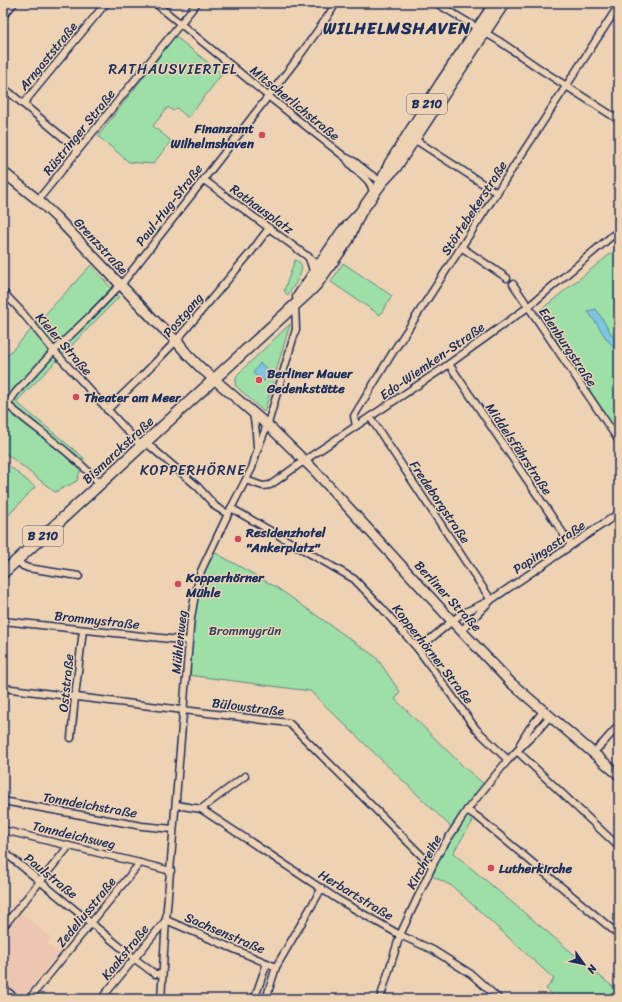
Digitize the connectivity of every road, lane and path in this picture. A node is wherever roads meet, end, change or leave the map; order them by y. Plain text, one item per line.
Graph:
1 (14, 3) edge
2 (106, 3) edge
3 (155, 3) edge
4 (197, 3) edge
5 (336, 3) edge
6 (436, 3) edge
7 (494, 3) edge
8 (504, 3) edge
9 (619, 5) edge
10 (3, 16) edge
11 (180, 23) junction
12 (481, 30) junction
13 (567, 86) junction
14 (3, 87) edge
15 (268, 96) junction
16 (23, 104) junction
17 (619, 120) edge
18 (414, 139) junction
19 (78, 150) junction
20 (346, 158) junction
21 (3, 172) edge
22 (204, 180) junction
23 (382, 182) junction
24 (497, 193) junction
25 (373, 194) junction
26 (38, 200) junction
27 (360, 213) junction
28 (269, 228) junction
29 (619, 230) edge
30 (461, 247) junction
31 (308, 256) junction
32 (333, 262) junction
33 (319, 265) junction
34 (316, 277) junction
35 (507, 278) dead end
36 (513, 284) dead end
37 (120, 285) junction
38 (3, 292) edge
39 (295, 305) junction
40 (528, 307) junction
41 (287, 313) junction
42 (176, 341) junction
43 (54, 351) junction
44 (449, 364) junction
45 (214, 379) junction
46 (5, 405) edge
47 (107, 410) junction
48 (253, 413) junction
49 (370, 417) junction
50 (267, 425) junction
51 (356, 426) junction
52 (619, 441) edge
53 (143, 444) junction
54 (257, 451) junction
55 (304, 460) junction
56 (246, 480) junction
57 (100, 484) junction
58 (231, 508) junction
59 (619, 513) edge
60 (228, 514) junction
61 (571, 545) junction
62 (17, 560) junction
63 (3, 573) edge
64 (79, 576) dead end
65 (491, 600) junction
66 (3, 621) edge
67 (452, 621) junction
68 (84, 630) junction
69 (461, 631) junction
70 (189, 641) junction
71 (418, 649) junction
72 (3, 688) edge
73 (75, 697) junction
74 (183, 710) junction
75 (547, 713) junction
76 (619, 725) edge
77 (72, 738) dead end
78 (516, 751) junction
79 (593, 753) junction
80 (508, 760) junction
81 (619, 775) edge
82 (245, 776) dead end
83 (3, 802) edge
84 (176, 805) junction
85 (202, 808) junction
86 (467, 810) junction
87 (174, 828) junction
88 (3, 830) edge
89 (69, 846) junction
90 (619, 847) edge
91 (3, 851) edge
92 (140, 863) junction
93 (432, 866) junction
94 (171, 871) junction
95 (40, 881) junction
96 (322, 888) junction
97 (166, 920) junction
98 (91, 922) junction
99 (3, 927) edge
100 (400, 935) junction
101 (619, 935) edge
102 (135, 959) junction
103 (267, 963) junction
104 (276, 967) junction
105 (162, 974) junction
106 (3, 988) edge
107 (257, 998) edge
108 (17, 999) edge
109 (28, 999) edge
110 (101, 999) edge
111 (161, 999) edge
112 (266, 999) edge
113 (380, 999) edge
114 (499, 999) edge

1 - 10 street
2 - 16 street, Arngaststraße
3 - 11 street, Mitscherlichstraße
4 - 11 street, Rüstringer Straße
5 - 15 street, Paul-Hug-Straße
6 - 12 street
7 - 12 main road, Bismarckstraße / B 210
8 - 12 main road, Bismarckstraße / B 210
9 - 13 street, Störtebekerstraße
11 - 15 street, Mitscherlichstraße
11 - 19 street, Rüstringer Straße
12 - 13 street
12 - 18 main road, Bismarckstraße / B 210
12 - 23 main road, Bismarckstraße / B 210
13 - 17 street
13 - 24 street, Störtebekerstraße
14 - 16 street
15 - 20 street, Mitscherlichstraße
15 - 22 street, Paul-Hug-Straße
16 - 19 street
18 - 23 main road, Bismarckstraße / B 210
18 - 24 street
19 - 26 street, Rüstringer Straße
20 - 23 street, Mitscherlichstraße
20 - 25 street, Mitscherlichstraße
21 - 26 main road, Grenzstraße
22 - 28 street, Rathausplatz
22 - 37 street, Paul-Hug-Straße
23 - 25 main road, Bismarckstraße / B 210
24 - 30 street, Störtebekerstraße
25 - 27 main road, Bismarckstraße / B 210
26 - 37 main road, Grenzstraße
27 - 32 main road, Bismarckstraße / B 210
27 - 33 main road, Bismarckstraße / B 210
28 - 31 street, Rathausplatz
28 - 42 street, Postgang
29 - 40 street, Edo-Wiemken-Straße
30 - 35 street
30 - 51 street, Störtebekerstraße
31 - 33 street, Rathausplatz
31 - 34 street
32 - 33 street
32 - 34 main road, Bismarckstraße / B 210
33 - 34 main road, Bismarckstraße / B 210
34 - 39 main road, Bismarckstraße / B 210
34 - 41 main road, Bismarckstraße / B 210
36 - 40 street, Edenburgstraße
37 - 42 main road, Grenzstraße
37 - 43 street, Paul-Hug-Straße
38 - 43 street, Kieler Straße
39 - 41 main road, Bismarckstraße / B 210
39 - 50 street, Mühlenweg
40 - 44 street, Edo-Wiemken-Straße
40 - 52 street, Edenburgstraße
41 - 45 main road, Bismarckstraße / B 210
42 - 45 main road, Grenzstraße
42 - 47 street, Postgang
43 - 46 street, Paul-Hug-Straße
43 - 47 street, Kieler Straße
44 - 49 street, Edo-Wiemken-Straße
44 - 61 street, Middelsfährstraße
45 - 48 main road, Grenzstraße
45 - 53 main road, Bismarckstraße / B 210
46 - 57 street
47 - 53 street, Kieler Straße
48 - 50 main road, Berliner Straße
48 - 54 street
49 - 51 street, Edo-Wiemken-Straße
49 - 65 street, Fredeborgstraße
50 - 54 street, Mühlenweg
50 - 55 main road, Berliner Straße
51 - 55 street, Edo-Wiemken-Straße
53 - 57 main road, Bismarckstraße / B 210
53 - 60 street
54 - 56 street, Mühlenweg
55 - 56 street, Edo-Wiemken-Straße
55 - 67 main road, Berliner Straße
56 - 58 street, Mühlenweg
57 - 62 main road, Bismarckstraße / B 210
58 - 60 street, Mühlenweg
58 - 71 street, Kopperhörner Straße
59 - 61 street, Papingastraße
60 - 70 street, Mühlenweg
61 - 65 street, Papingastraße
62 - 63 main road, Bismarckstraße / B 210
62 - 64 street
65 - 67 street, Papingastraße
65 - 69 street, Papingastraße
66 - 68 street, Brommystraße
67 - 69 main road, Berliner Straße
67 - 71 street, Papingastraße
68 - 70 street, Brommystraße
68 - 73 street, Oststraße
69 - 75 main road, Berliner Straße
70 - 74 street, Mühlenweg
71 - 80 street, Kopperhörner Straße
72 - 73 street, Bülowstraße
73 - 74 street, Bülowstraße
73 - 77 street, Oststraße
74 - 84 street, Mühlenweg
74 - 93 street, Bülowstraße
75 - 78 street, Kirchreihe
75 - 79 main road, Berliner Straße
76 - 79 street
78 - 80 street, Kirchreihe
78 - 90 street
79 - 81 main road, Berliner Straße
80 - 86 street, Kirchreihe
82 - 85 street
83 - 87 street, Tonndeichstraße
84 - 85 street, Herbartstraße
84 - 87 street, Mühlenweg
85 - 96 street, Herbartstraße
86 - 93 street, Kirchreihe
86 - 101 street
87 - 94 street, Mühlenweg
88 - 89 street, Tonndeichsweg
89 - 92 street, Tonndeichsweg
89 - 95 street
91 - 95 street, Paulstraße
92 - 94 street
92 - 98 street, Zedeliusstraße
93 - 100 street, Kirchreihe
94 - 97 street, Mühlenweg
95 - 98 street, Paulstraße
95 - 99 street
96 - 100 street, Herbartstraße
96 - 104 street
97 - 102 street, Kaakstraße
97 - 103 street, Sachsenstraße
97 - 105 street, Mühlenweg
98 - 102 street, Paulstraße
98 - 109 street, Zedeliusstraße
100 - 113 street, Kirchreihe
100 - 114 street, Herbartstraße
102 - 105 street, Paulstraße
102 - 110 street, Kaakstraße
103 - 104 street, Sachsenstraße
103 - 107 street
104 - 112 street
105 - 111 street, Mühlenweg
106 - 108 street

